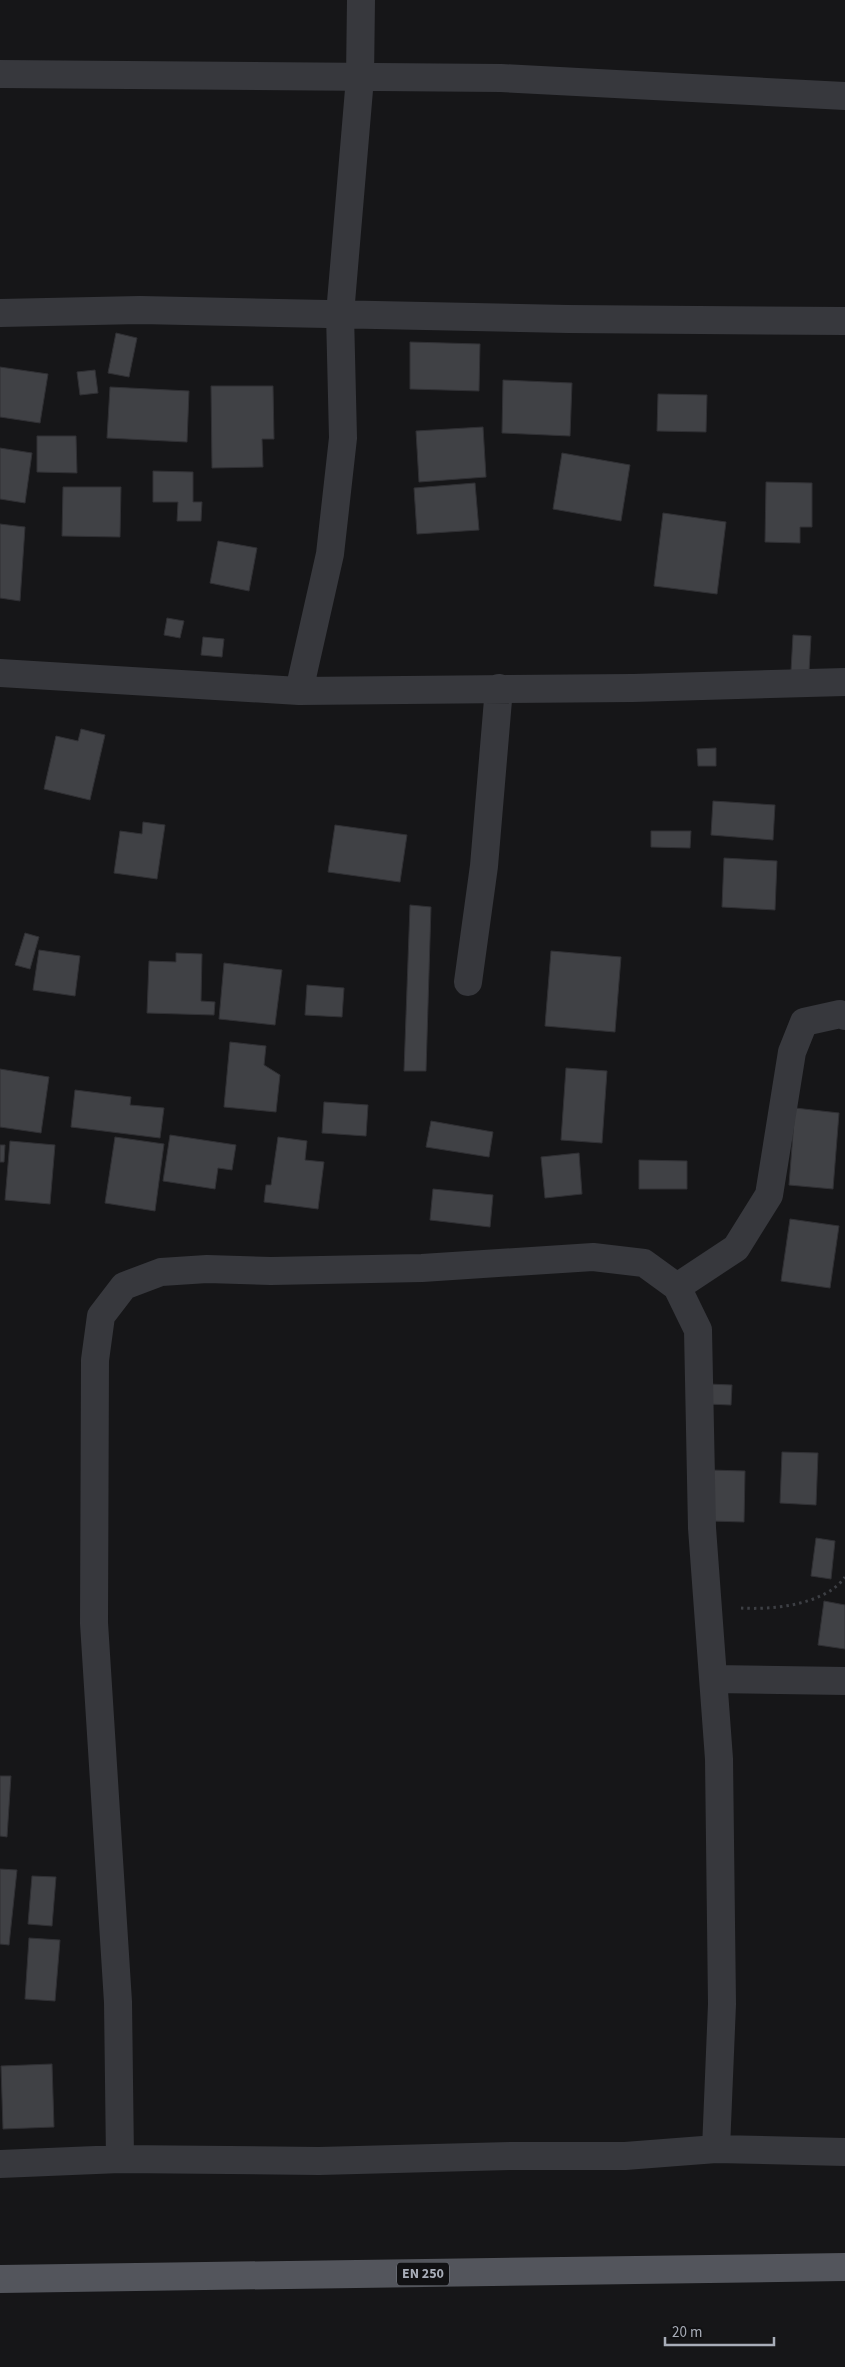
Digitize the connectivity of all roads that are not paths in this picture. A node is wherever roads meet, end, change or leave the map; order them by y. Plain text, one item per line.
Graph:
1 (361, 0) edge
2 (0, 74) edge
3 (360, 78) junction
4 (845, 96) edge
5 (0, 313) edge
6 (340, 314) junction
7 (845, 321) edge
8 (0, 673) edge
9 (845, 679) edge
10 (499, 688) junction
11 (299, 691) junction
12 (468, 982) dead end
13 (845, 1016) edge
14 (677, 1288) junction
15 (714, 1679) junction
16 (845, 1681) edge
17 (716, 2149) junction
18 (845, 2152) edge
19 (120, 2159) junction
20 (0, 2164) edge
21 (845, 2267) edge
22 (0, 2279) edge

1 - 3 street
2 - 3 street
3 - 4 street
3 - 6 street
5 - 6 street
6 - 7 street
6 - 11 street
8 - 11 street
9 - 10 street
10 - 11 street
10 - 12 street
13 - 14 street
14 - 15 street
14 - 19 street
15 - 16 street
15 - 17 street
17 - 18 street
17 - 19 street
19 - 20 street
21 - 22 main road, EN 250

